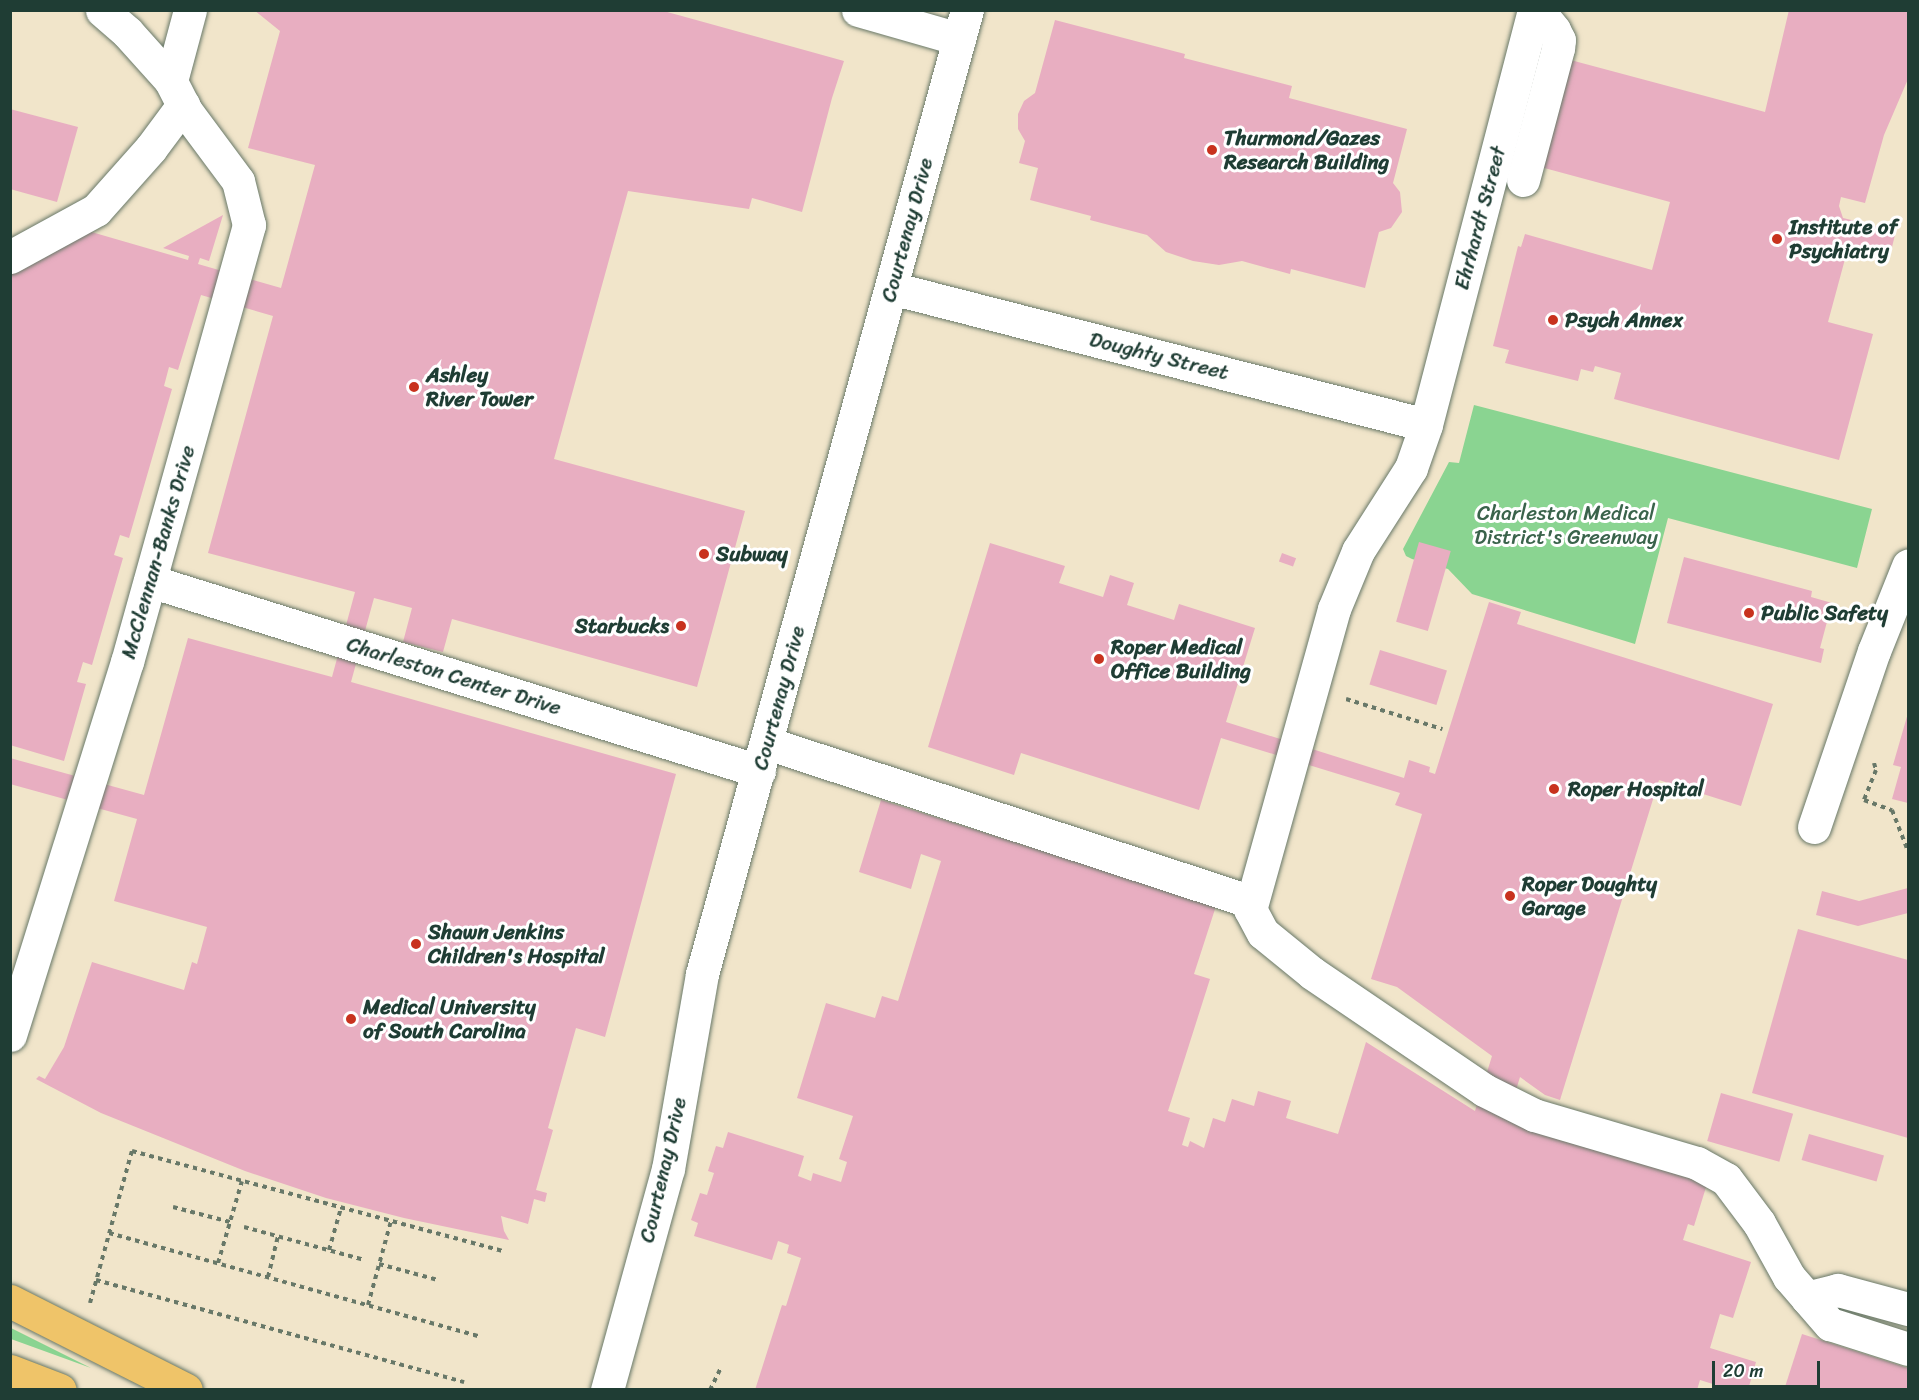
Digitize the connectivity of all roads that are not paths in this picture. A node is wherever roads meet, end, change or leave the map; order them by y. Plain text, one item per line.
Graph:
1 (102, 10) edge
2 (190, 10) edge
3 (858, 10) edge
4 (1536, 10) edge
5 (963, 25) edge
6 (177, 93) junction
7 (1523, 180) dead end
8 (10, 257) edge
9 (891, 288) junction
10 (1426, 425) junction
11 (1908, 566) edge
12 (150, 581) junction
13 (763, 757) junction
14 (1814, 827) dead end
15 (1252, 902) junction
16 (10, 1035) edge
17 (1807, 1298) junction
18 (10, 1301) edge
19 (1908, 1309) edge
20 (1908, 1349) edge
21 (10, 1371) edge
22 (60, 1389) edge
23 (186, 1389) edge
24 (607, 1389) edge

1 - 6 street, McClennan-Banks Drive
2 - 6 street
3 - 5 street
4 - 7 street
4 - 10 street, Ehrhardt Street
5 - 9 street, Courtenay Drive
6 - 8 street
6 - 12 street, McClennan-Banks Drive
9 - 10 street, Doughty Street
9 - 13 street, Courtenay Drive
10 - 15 street, Ehrhardt Street
11 - 14 street
12 - 13 street, Charleston Center Drive
12 - 16 street, McClennan-Banks Drive
13 - 15 street, Charleston Center Drive
13 - 24 street, Courtenay Drive
15 - 17 street
17 - 19 street
17 - 20 street
18 - 23 main road
21 - 22 main road

